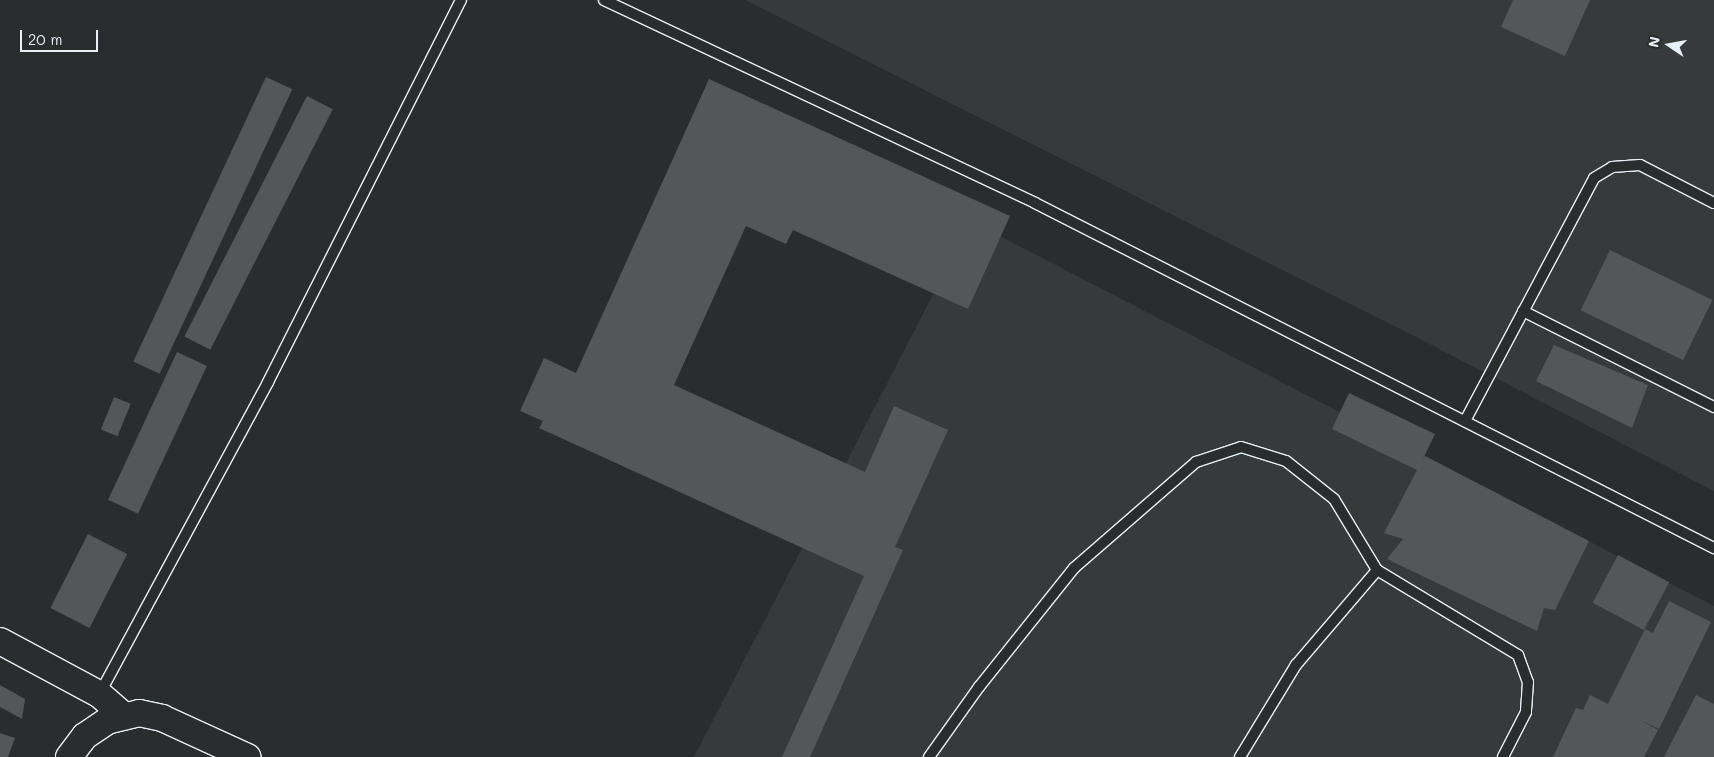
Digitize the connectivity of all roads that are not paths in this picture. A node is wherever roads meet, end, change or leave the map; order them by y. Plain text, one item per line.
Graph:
1 (461, 0) edge
2 (604, 0) edge
3 (1714, 203) edge
4 (1523, 311) junction
5 (1714, 407) edge
6 (1465, 421) junction
7 (1714, 548) edge
8 (1377, 570) junction
9 (0, 642) edge
10 (99, 694) junction
11 (123, 715) junction
12 (69, 757) edge
13 (248, 757) edge
14 (929, 757) edge
15 (1240, 757) edge
16 (1503, 757) edge

1 - 10 lane
2 - 6 lane
3 - 4 lane
4 - 5 lane
4 - 6 lane
6 - 7 lane
8 - 14 lane
8 - 15 lane
8 - 16 lane
9 - 10 street
10 - 11 street
11 - 12 street
11 - 13 street

